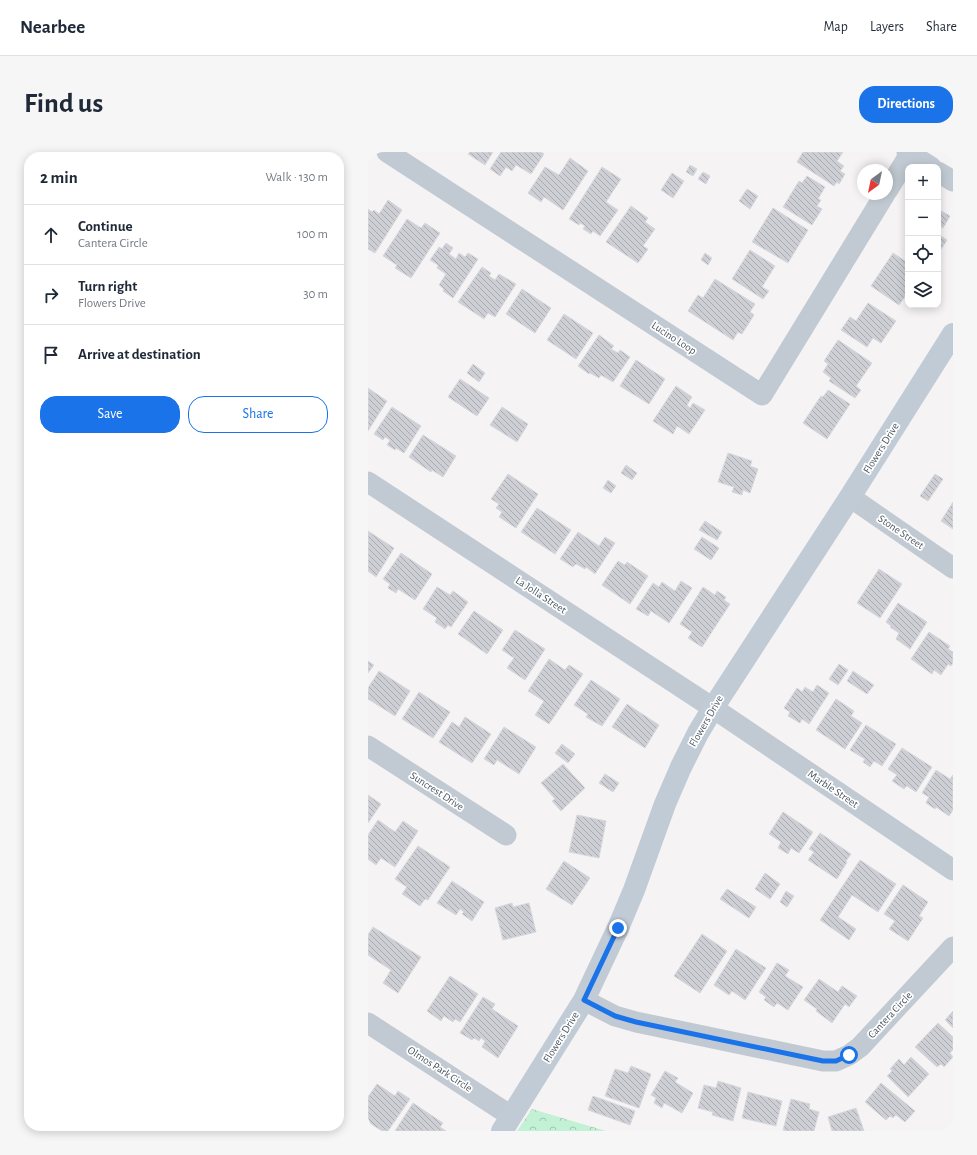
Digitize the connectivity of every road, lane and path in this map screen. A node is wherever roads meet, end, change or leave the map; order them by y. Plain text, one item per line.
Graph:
1 (387, 152) edge
2 (909, 153) edge
3 (926, 164) edge
4 (941, 174) edge
5 (893, 181) edge
6 (953, 181) edge
7 (881, 200) edge
8 (953, 334) edge
9 (368, 482) edge
10 (850, 497) junction
11 (953, 568) edge
12 (713, 708) junction
13 (368, 746) edge
14 (506, 836) dead end
15 (953, 870) edge
16 (953, 947) edge
17 (584, 1000) junction
18 (368, 1023) edge
19 (506, 1123) edge

1 - 7 street, Lucino Loop
2 - 3 street
2 - 5 street
4 - 6 street
8 - 10 street, Flowers Drive
9 - 12 street, La Jolla Street
10 - 11 street, Stone Street
10 - 12 street, Flowers Drive
12 - 15 street, Marble Street
12 - 17 street, Flowers Drive
13 - 14 street, Suncrest Drive
16 - 17 street, Cantera Circle
17 - 19 street, Flowers Drive
18 - 19 street, Olmos Park Circle

